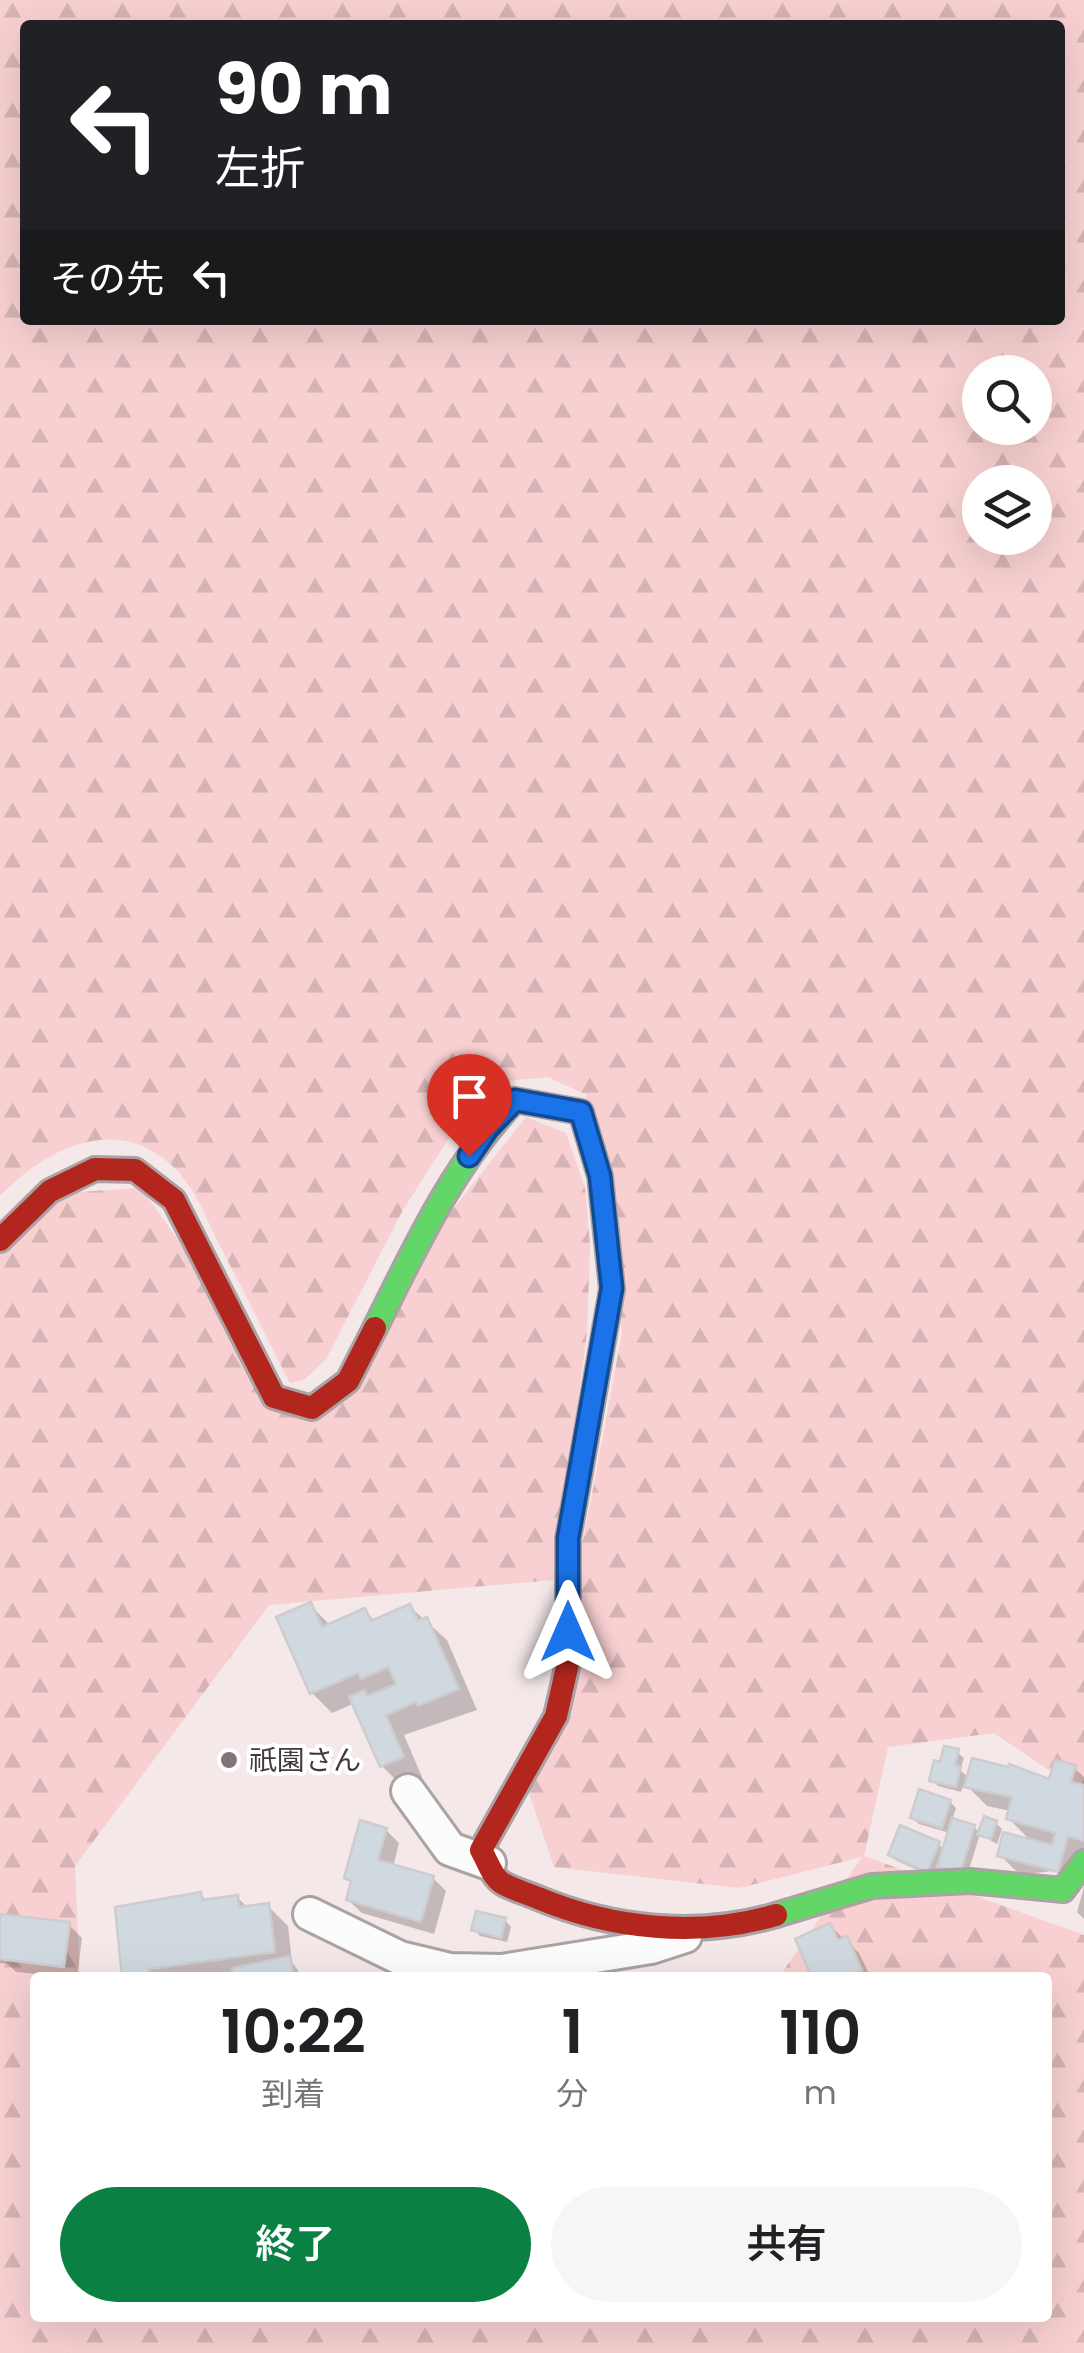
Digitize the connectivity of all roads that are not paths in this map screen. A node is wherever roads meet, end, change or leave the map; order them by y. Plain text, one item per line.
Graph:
1 (0, 1240) edge
2 (408, 1790) dead end
3 (1084, 1862) edge
4 (488, 1864) junction
5 (310, 1914) dead end
6 (710, 1928) junction

1 - 4 street
2 - 4 street
3 - 6 street
4 - 6 street
5 - 6 street

